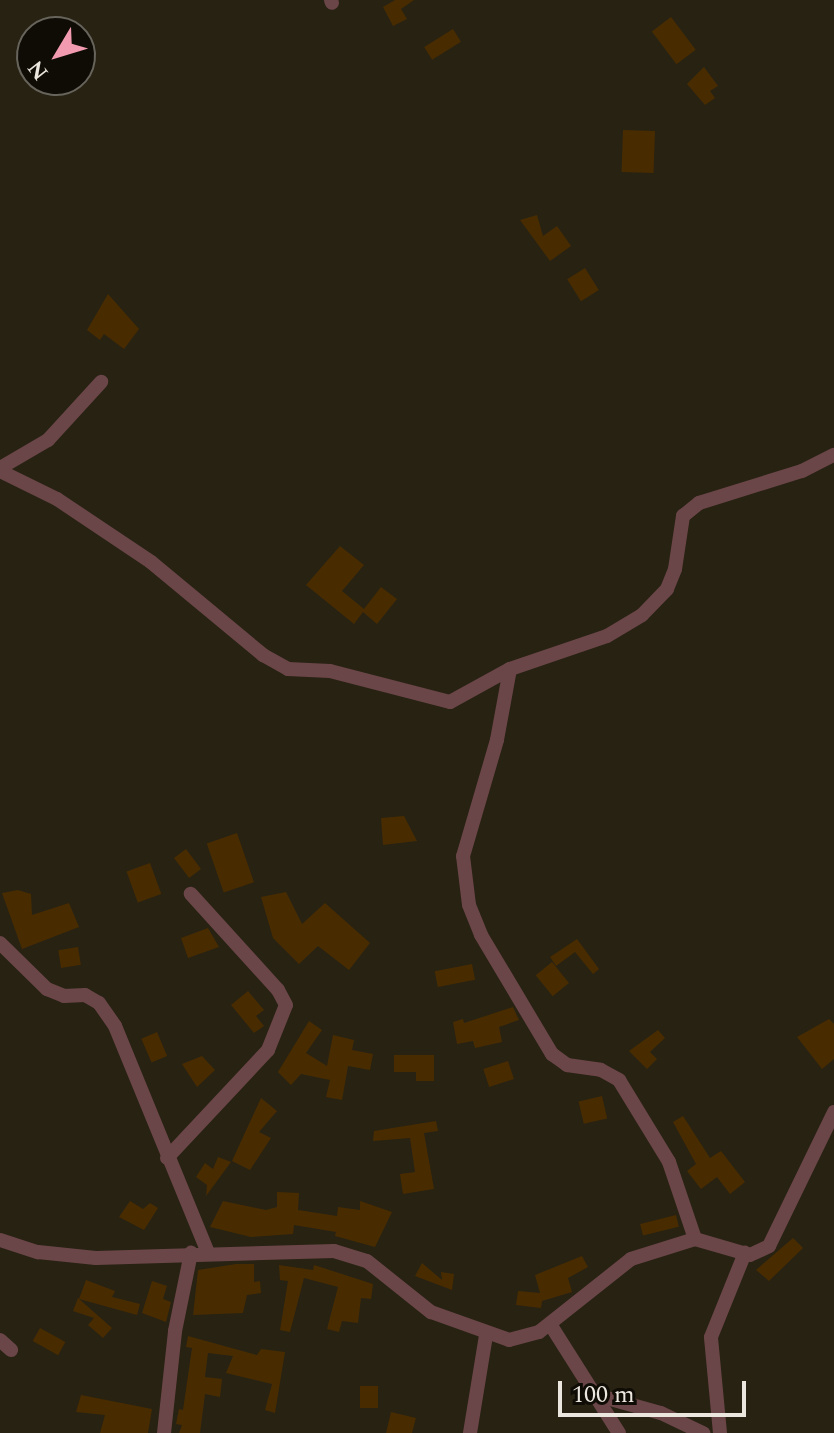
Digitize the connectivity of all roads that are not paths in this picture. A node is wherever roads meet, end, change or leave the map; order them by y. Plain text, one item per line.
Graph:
1 (101, 382) dead end
2 (834, 455) edge
3 (0, 470) edge
4 (510, 669) junction
5 (191, 894) dead end
6 (0, 943) edge
7 (834, 1112) edge
8 (167, 1158) junction
9 (695, 1239) junction
10 (0, 1240) edge
11 (191, 1253) junction
12 (208, 1253) junction
13 (745, 1253) junction
14 (550, 1324) junction
15 (486, 1335) junction
16 (596, 1395) junction
17 (164, 1433) edge
18 (470, 1433) edge
19 (619, 1433) edge
20 (703, 1433) edge
21 (720, 1433) edge

1 - 3 street
2 - 4 street
3 - 4 street
4 - 9 street
5 - 8 street
6 - 8 street
7 - 13 street
8 - 12 street
9 - 13 street
9 - 14 street
10 - 11 street
11 - 12 street
11 - 17 street
12 - 15 street
13 - 21 street
14 - 15 street
14 - 16 street
15 - 18 street
16 - 19 street
16 - 20 street

